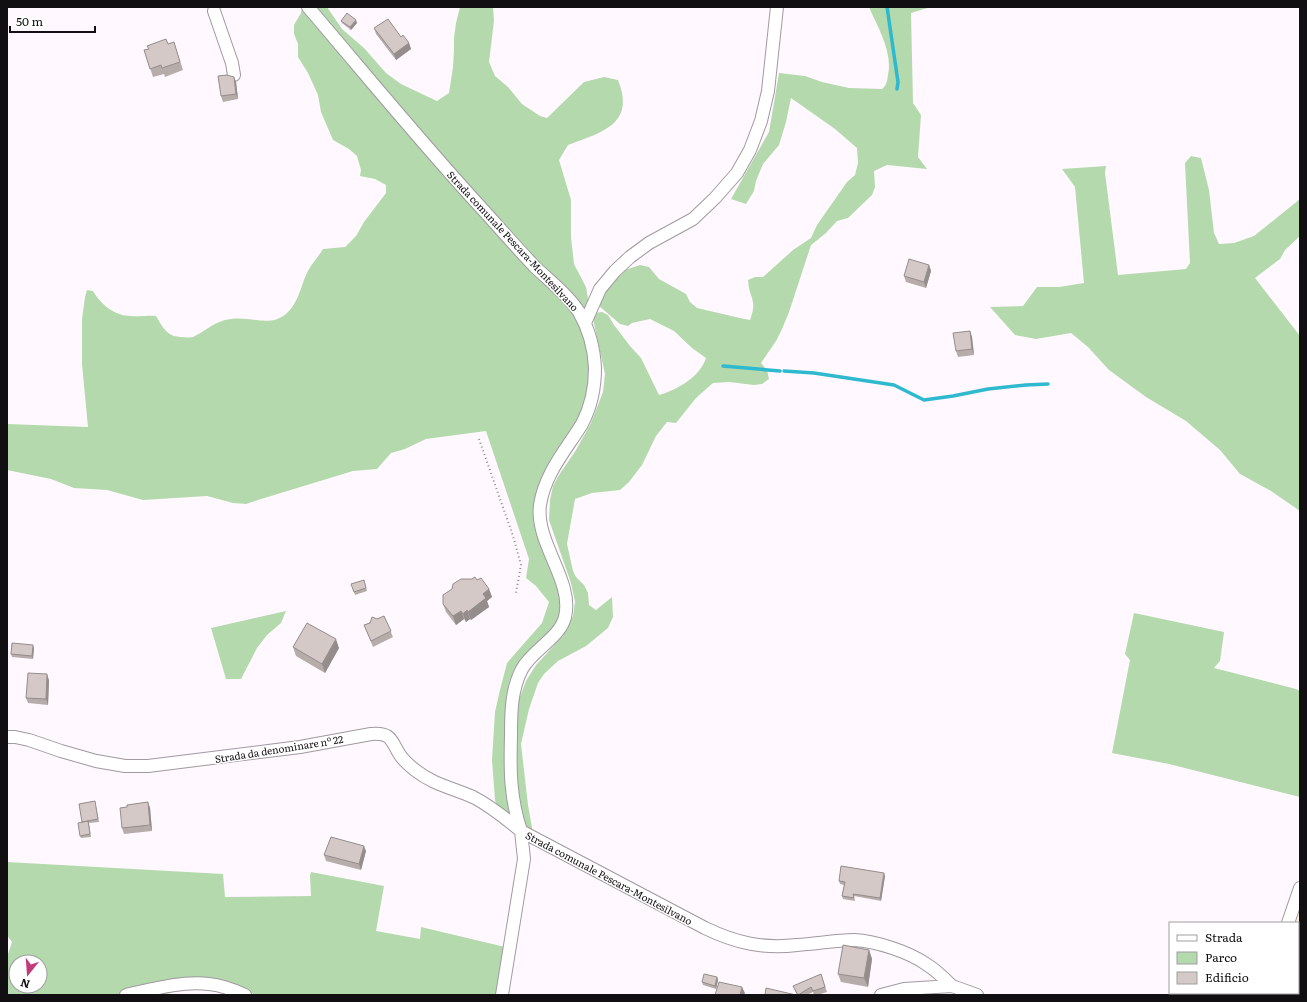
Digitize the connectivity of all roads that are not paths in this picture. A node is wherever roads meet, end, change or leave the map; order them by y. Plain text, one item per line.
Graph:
1 (308, 7) edge
2 (777, 7) edge
3 (214, 12) dead end
4 (234, 75) edge
5 (585, 323) junction
6 (7, 736) edge
7 (520, 831) junction
8 (1300, 888) edge
9 (1288, 922) edge
10 (952, 986) junction
11 (126, 995) edge
12 (245, 995) edge
13 (502, 995) edge
14 (880, 995) edge
15 (977, 995) edge

1 - 5 street, Strada comunale Pescara-Montesilvano
2 - 5 street
3 - 4 street
5 - 7 street, Strada comunale Pescara-Montesilvano
6 - 7 street, Strada da denominare nº 22
7 - 10 street, Strada comunale Pescara-Montesilvano
7 - 13 street
8 - 9 street
10 - 14 street
10 - 15 street
11 - 12 street

